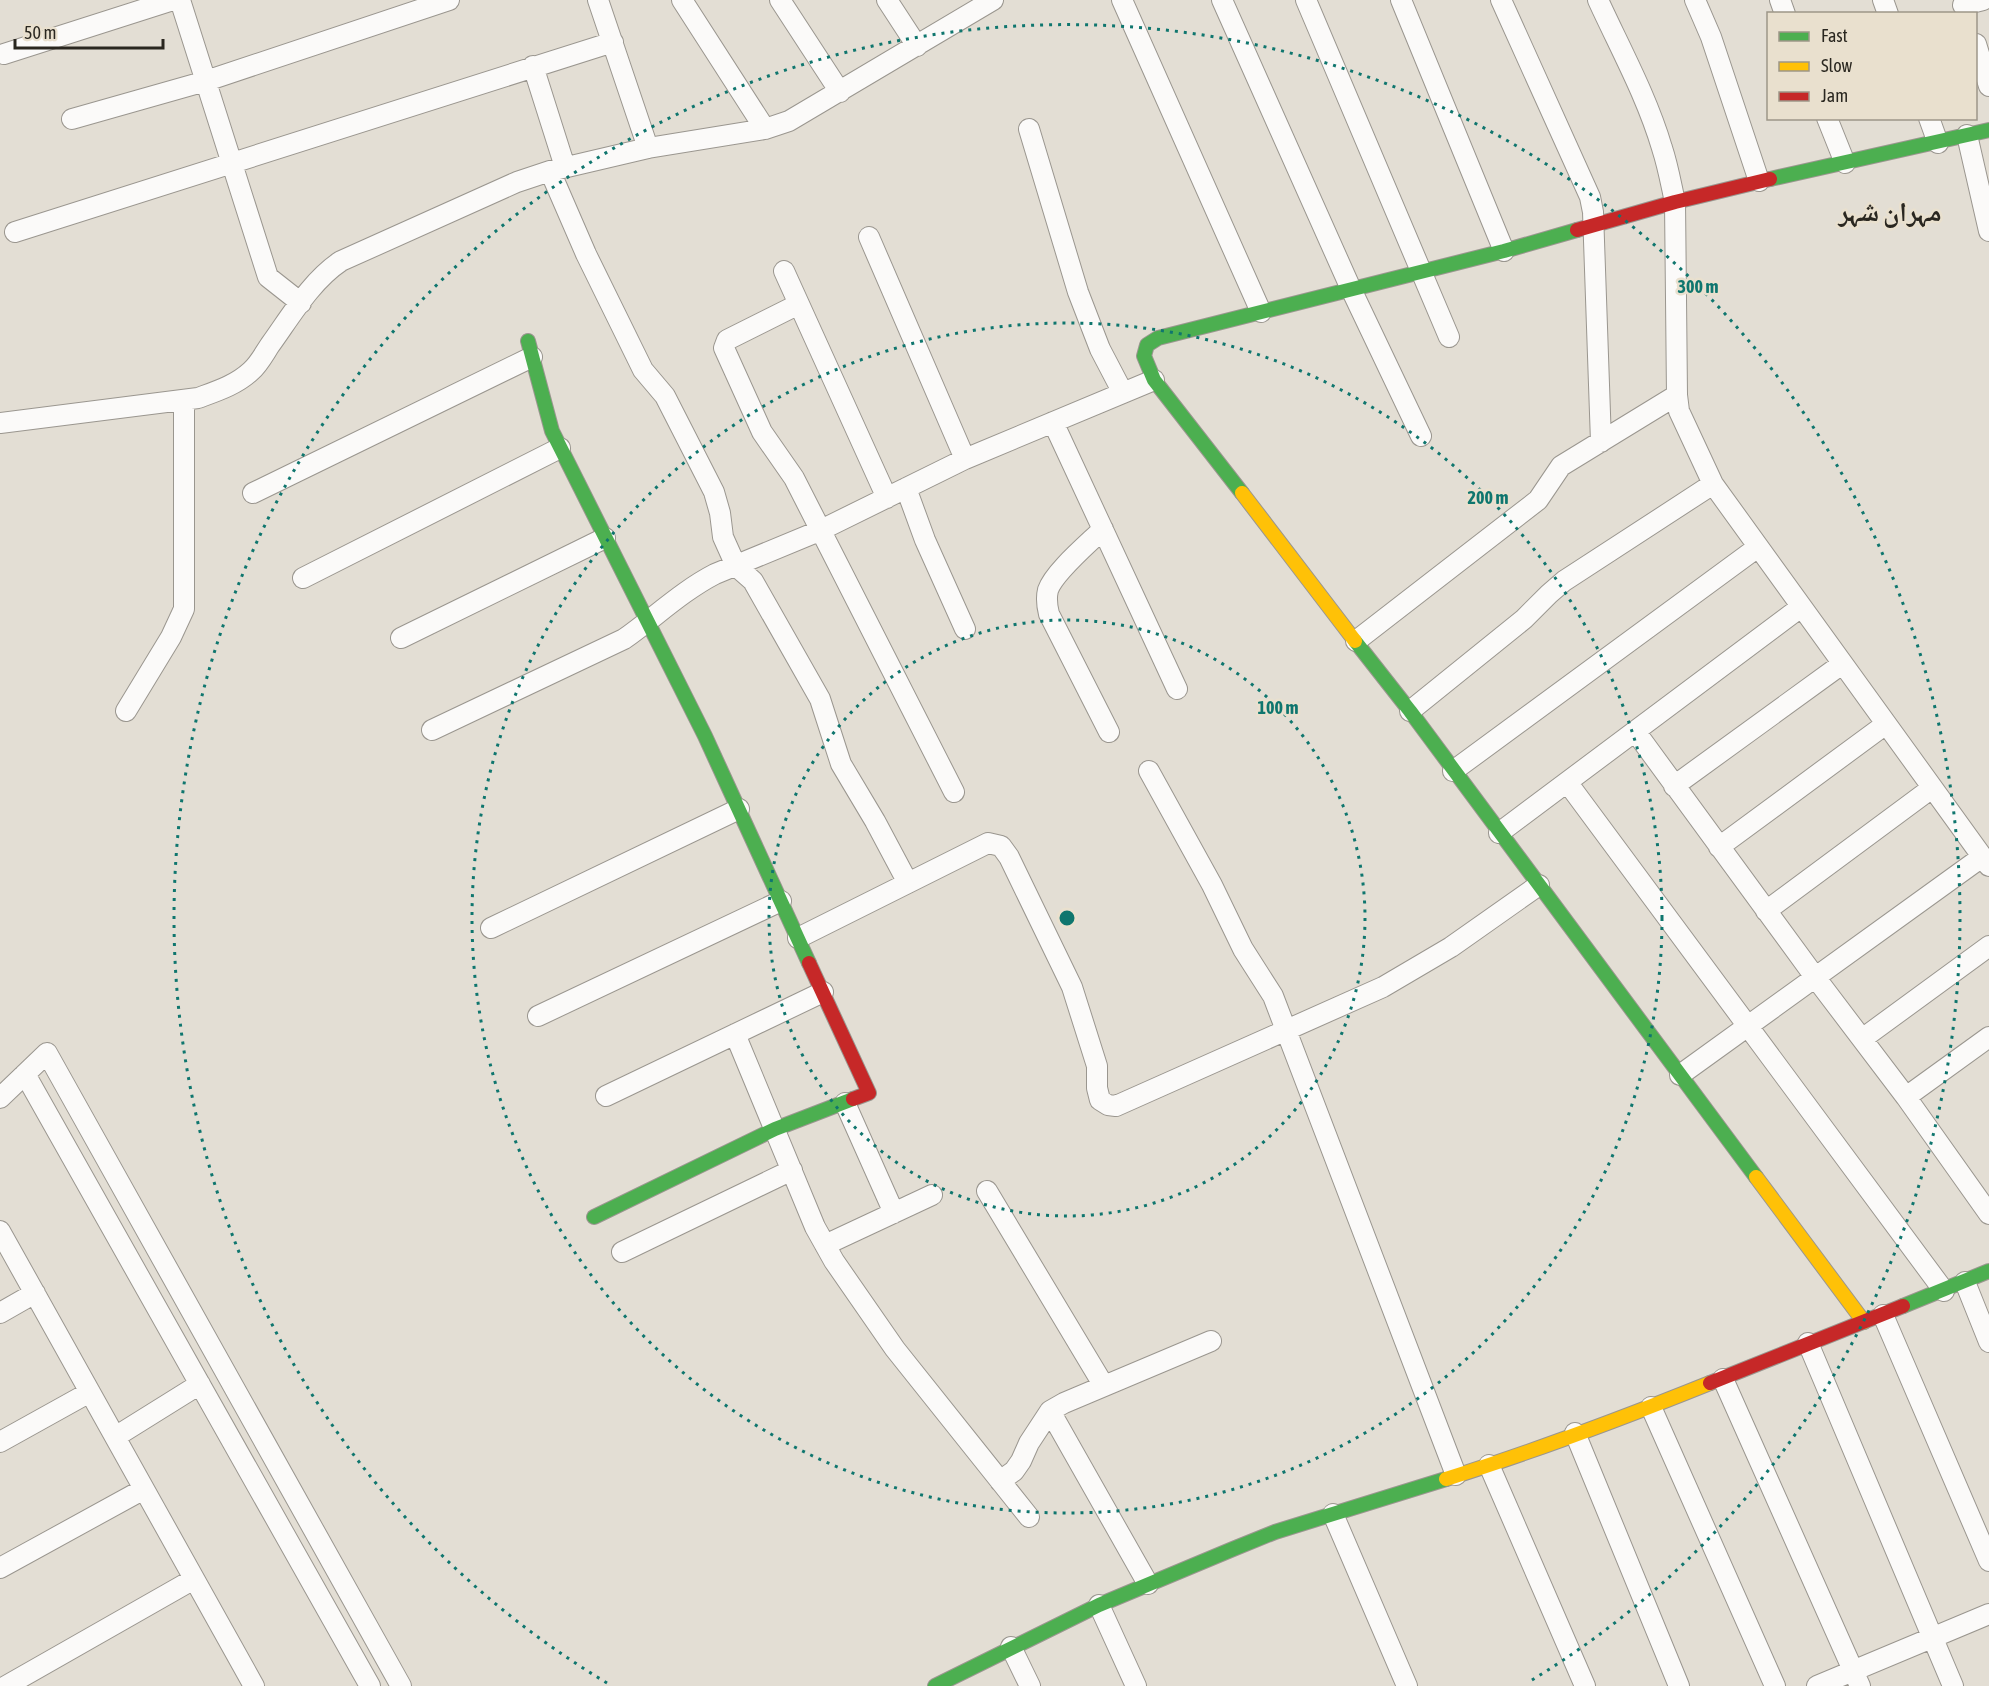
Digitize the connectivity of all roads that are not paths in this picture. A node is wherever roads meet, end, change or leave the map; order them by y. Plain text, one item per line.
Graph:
1 (173, 0) edge
2 (180, 0) edge
3 (449, 0) edge
4 (682, 0) edge
5 (780, 0) edge
6 (887, 0) edge
7 (1122, 0) edge
8 (1222, 0) edge
9 (1306, 0) edge
10 (1401, 0) edge
11 (1501, 0) edge
12 (1598, 0) edge
13 (1695, 0) edge
14 (1983, 0) edge
15 (989, 1) edge
16 (605, 3) edge
17 (1964, 6) edge
18 (613, 42) junction
19 (917, 46) junction
20 (1977, 47) edge
21 (4, 54) dead end
22 (533, 66) junction
23 (206, 81) junction
24 (1989, 86) edge
25 (840, 92) junction
26 (72, 119) dead end
27 (1828, 120) edge
28 (1930, 120) edge
29 (765, 129) junction
30 (1029, 129) dead end
31 (1989, 130) edge
32 (1967, 135) junction
33 (1938, 143) junction
34 (648, 148) junction
35 (1845, 163) junction
36 (232, 164) junction
37 (557, 169) junction
38 (1759, 181) junction
39 (1675, 202) junction
40 (1593, 226) junction
41 (1989, 231) edge
42 (15, 232) dead end
43 (868, 237) dead end
44 (1504, 251) junction
45 (784, 271) dead end
46 (1421, 272) junction
47 (1351, 290) junction
48 (301, 303) junction
49 (799, 303) junction
50 (1261, 312) junction
51 (1449, 337) dead end
52 (530, 349) joint
53 (1154, 380) junction
54 (1123, 393) junction
55 (1677, 395) junction
56 (184, 400) junction
57 (1053, 422) junction
58 (0, 423) edge
59 (1421, 436) dead end
60 (1601, 442) junction
61 (560, 448) junction
62 (965, 459) junction
63 (1713, 484) junction
64 (906, 488) junction
65 (253, 493) dead end
66 (887, 498) junction
67 (1103, 529) junction
68 (819, 531) junction
69 (605, 538) junction
70 (1758, 547) junction
71 (736, 566) junction
72 (303, 578) dead end
73 (1801, 607) junction
74 (648, 622) junction
75 (965, 629) dead end
76 (401, 638) dead end
77 (1356, 641) junction
78 (1842, 664) junction
79 (1178, 689) dead end
80 (126, 711) dead end
81 (1410, 711) junction
82 (1886, 724) junction
83 (432, 730) dead end
84 (1635, 731) junction
85 (1109, 732) dead end
86 (1149, 771) dead end
87 (1453, 771) junction
88 (1567, 782) junction
89 (1674, 786) junction
90 (1932, 788) junction
91 (954, 792) dead end
92 (739, 809) junction
93 (1499, 833) junction
94 (1719, 847) junction
95 (1985, 861) edge
96 (908, 883) junction
97 (1539, 885) junction
98 (781, 901) junction
99 (1766, 912) junction
100 (491, 928) dead end
101 (798, 938) junction
102 (1989, 946) edge
103 (1815, 977) junction
104 (823, 992) junction
105 (538, 1016) dead end
106 (1748, 1025) junction
107 (1285, 1031) junction
108 (735, 1034) junction
109 (1989, 1037) edge
110 (1862, 1039) junction
111 (25, 1074) junction
112 (1680, 1075) junction
113 (606, 1096) dead end
114 (1906, 1097) junction
115 (0, 1098) edge
116 (844, 1103) junction
117 (775, 1130) junction
118 (792, 1170) junction
119 (987, 1191) dead end
120 (932, 1195) dead end
121 (894, 1213) junction
122 (1989, 1214) edge
123 (594, 1217) dead end
124 (0, 1231) edge
125 (825, 1245) junction
126 (622, 1252) dead end
127 (1989, 1271) edge
128 (1965, 1282) junction
129 (1944, 1291) junction
130 (35, 1293) junction
131 (0, 1313) edge
132 (1883, 1315) junction
133 (1864, 1322) junction
134 (1211, 1341) dead end
135 (1989, 1342) edge
136 (1808, 1343) junction
137 (210, 1345) junction
138 (187, 1361) junction
139 (1723, 1379) junction
140 (200, 1384) junction
141 (1104, 1386) junction
142 (90, 1392) junction
143 (1651, 1407) junction
144 (1050, 1411) junction
145 (1575, 1433) junction
146 (115, 1437) junction
147 (0, 1442) edge
148 (1489, 1464) junction
149 (1456, 1474) junction
150 (1000, 1481) junction
151 (144, 1489) junction
152 (1333, 1514) junction
153 (1029, 1517) dead end
154 (1989, 1561) edge
155 (0, 1568) edge
156 (194, 1578) junction
157 (1148, 1584) junction
158 (353, 1600) junction
159 (1099, 1605) junction
160 (330, 1614) junction
161 (1989, 1614) edge
162 (1932, 1638) junction
163 (1011, 1647) junction
164 (1856, 1678) edge
165 (246, 1683) edge
166 (6, 1686) edge
167 (370, 1686) edge
168 (401, 1686) edge
169 (935, 1686) edge
170 (1030, 1686) edge
171 (1136, 1686) edge
172 (1407, 1686) edge
173 (1585, 1686) edge
174 (1679, 1686) edge
175 (1775, 1686) edge
176 (1817, 1686) edge
177 (1953, 1686) edge

1 - 21 street
2 - 23 street
3 - 23 street
4 - 29 street
5 - 25 street
6 - 19 street
7 - 50 street
8 - 47 street
9 - 46 street
10 - 44 street
11 - 40 street
12 - 39 street
13 - 38 street
14 - 17 street
15 - 19 street
16 - 18 street
18 - 22 street
18 - 34 street
19 - 25 street
20 - 24 street
22 - 36 street
22 - 37 street
23 - 26 street
23 - 36 street
25 - 29 street
27 - 35 street
28 - 33 street
29 - 34 street
30 - 54 street
31 - 32 street
32 - 33 street
32 - 41 street
33 - 35 street
34 - 37 street
35 - 38 street
36 - 42 street
36 - 48 street
37 - 48 street
37 - 71 street
38 - 39 street
39 - 40 street
39 - 55 street
40 - 44 street
40 - 60 street
43 - 62 street
44 - 46 street
45 - 49 street
46 - 47 street
46 - 51 street
47 - 50 street
47 - 59 street
48 - 56 street
49 - 66 street
49 - 68 street
50 - 53 street
52 - 61 street
52 - 65 street
53 - 54 street
53 - 77 street
54 - 57 street
55 - 60 street
55 - 63 street
56 - 58 street
56 - 80 street
57 - 62 street
57 - 67 street
60 - 77 street
61 - 69 street
61 - 72 street
62 - 64 street
63 - 70 street
63 - 81 street
64 - 66 street
64 - 75 street
66 - 68 street
67 - 79 street
67 - 85 street
68 - 71 street
68 - 91 street
69 - 74 street
69 - 76 street
70 - 73 street
70 - 87 street
71 - 74 street
71 - 96 street
73 - 78 street
73 - 84 street
74 - 83 street
74 - 92 street
77 - 81 street
78 - 82 street
78 - 89 street
81 - 87 street
82 - 90 street
82 - 94 street
84 - 88 street
84 - 89 street
86 - 107 street
87 - 93 street
88 - 93 street
88 - 106 street
89 - 94 street
90 - 95 street
90 - 99 street
92 - 98 street
92 - 100 street
93 - 97 street
94 - 99 street
95 - 103 street
96 - 101 street
96 - 107 street
97 - 107 street
97 - 112 street
98 - 101 street
98 - 105 street
99 - 103 street
101 - 104 street
102 - 110 street
103 - 106 street
103 - 110 street
104 - 108 street
104 - 116 street
106 - 112 street
106 - 129 street
107 - 149 street
108 - 113 street
108 - 117 street
109 - 114 street
110 - 114 street
111 - 115 street
111 - 137 street
111 - 138 street
112 - 133 street
114 - 122 street
116 - 117 street
116 - 121 street
117 - 118 street
117 - 123 street
118 - 125 street
118 - 126 street
119 - 141 street
120 - 121 street
121 - 125 street
124 - 130 street
125 - 150 street
127 - 128 street
128 - 129 street
128 - 135 street
129 - 132 street
130 - 131 street
130 - 142 street
132 - 133 street
132 - 154 street
133 - 136 street
134 - 141 street
136 - 139 street
136 - 162 street
137 - 138 street
137 - 158 street
138 - 140 street
139 - 143 street
139 - 164 street
140 - 146 street
140 - 160 street
141 - 144 street
142 - 146 street
142 - 147 street
143 - 145 street
143 - 175 street
144 - 150 street
144 - 157 street
145 - 148 street
145 - 174 street
146 - 151 street
148 - 149 street
148 - 173 street
149 - 152 street
150 - 153 street
151 - 155 street
151 - 156 street
152 - 157 street
152 - 172 street
156 - 165 street
156 - 166 street
157 - 159 street
158 - 160 street
158 - 168 street
159 - 163 street
159 - 171 street
160 - 167 street
161 - 162 street
162 - 164 street
162 - 177 street
163 - 169 street
163 - 170 street
164 - 176 street

